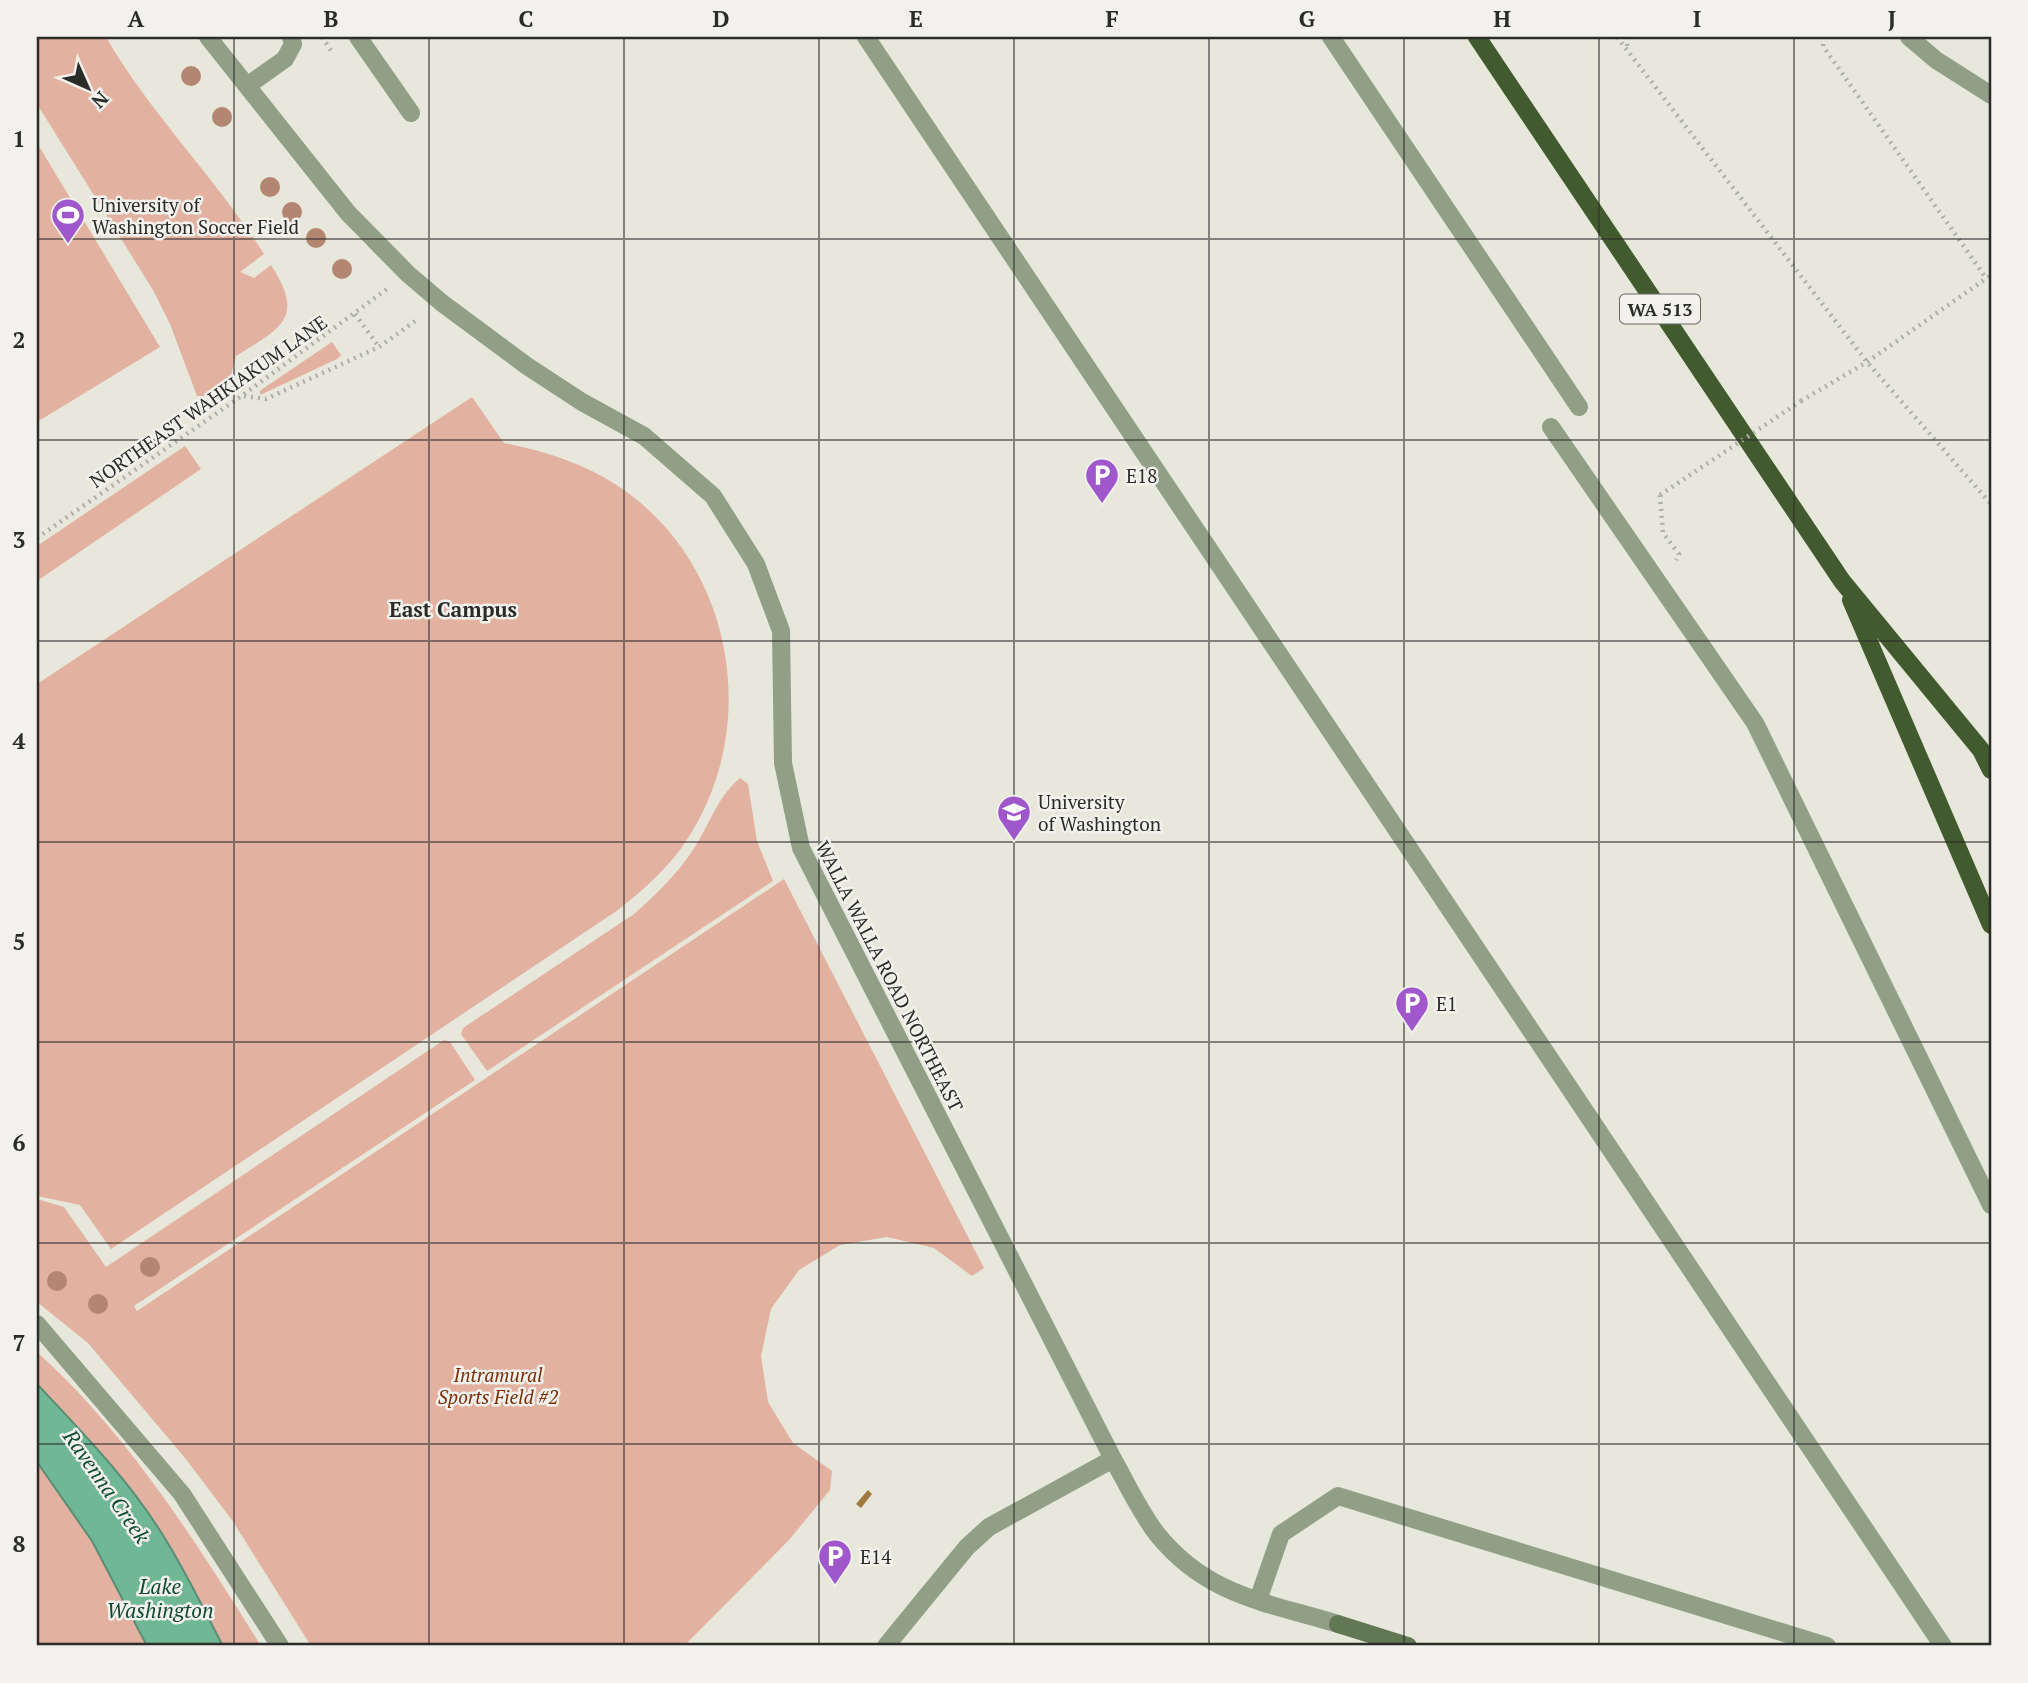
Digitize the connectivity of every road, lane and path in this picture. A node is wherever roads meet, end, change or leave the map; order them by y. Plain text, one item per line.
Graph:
1 (208, 37) edge
2 (291, 37) edge
3 (358, 37) edge
4 (866, 37) edge
5 (1331, 37) edge
6 (1477, 37) edge
7 (1617, 37) edge
8 (1626, 37) edge
9 (1823, 37) edge
10 (1909, 37) edge
11 (1628, 53) junction
12 (247, 86) junction
13 (1991, 95) edge
14 (411, 114) dead end
15 (1989, 277) edge
16 (394, 284) dead end
17 (355, 314) junction
18 (418, 319) dead end
19 (379, 346) junction
20 (1867, 362) junction
21 (243, 395) junction
22 (1579, 407) dead end
23 (1552, 427) dead end
24 (1991, 503) edge
25 (37, 538) edge
26 (1679, 554) dead end
27 (1842, 581) junction
28 (1991, 770) edge
29 (1991, 925) edge
30 (1991, 1205) edge
31 (37, 1324) edge
32 (1113, 1460) junction
33 (1258, 1600) junction
34 (280, 1646) edge
35 (886, 1646) edge
36 (1408, 1646) edge
37 (1827, 1646) edge
38 (1943, 1646) edge

1 - 12 street, WALLA WALLA ROAD NORTHEAST
2 - 12 street
3 - 14 street
4 - 38 street
5 - 22 street
6 - 27 main road, WA 513
7 - 11 path
8 - 11 path
9 - 15 path
10 - 13 street
11 - 20 path
12 - 32 street, WALLA WALLA ROAD NORTHEAST
15 - 20 path
16 - 17 path, NORTHEAST WAHKIAKUM LANE
17 - 19 path
17 - 21 path, NORTHEAST WAHKIAKUM LANE
18 - 19 path
19 - 21 path
20 - 24 path
20 - 26 path, bridge
21 - 25 path, NORTHEAST WAHKIAKUM LANE
23 - 30 street
27 - 28 main road, WA 513
27 - 29 main road, WA 513
31 - 34 street
32 - 33 street, WALLA WALLA ROAD NORTHEAST
32 - 35 street
33 - 36 street, WALLA WALLA ROAD NORTHEAST
33 - 37 street

